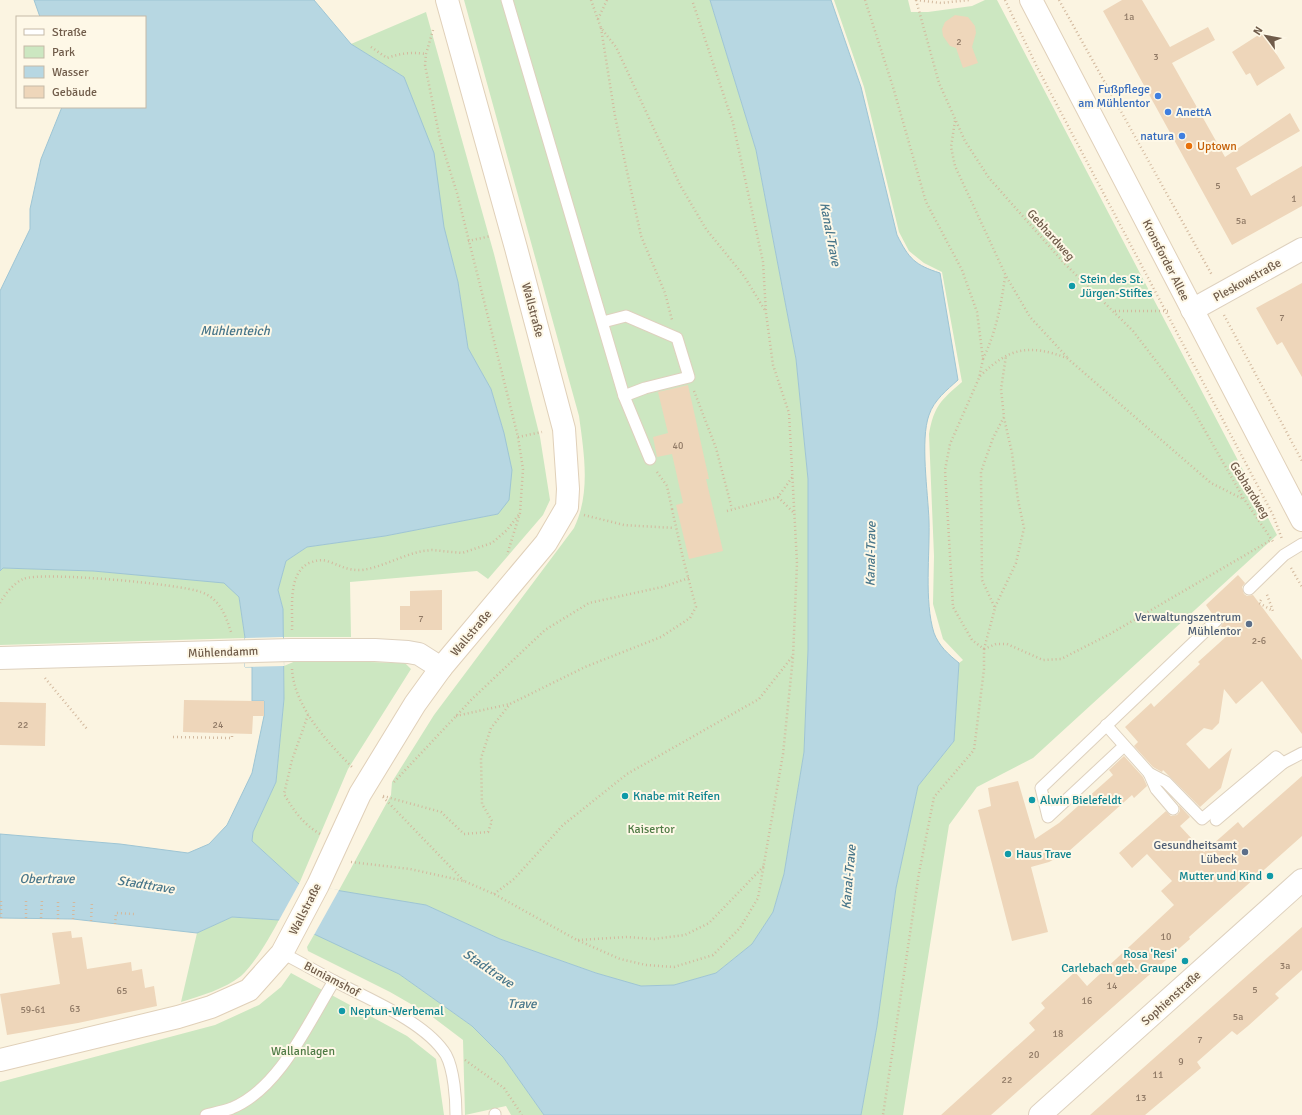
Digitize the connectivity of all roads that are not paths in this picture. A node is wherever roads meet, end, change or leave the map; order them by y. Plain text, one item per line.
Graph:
1 (447, 0) edge
2 (507, 0) edge
3 (1031, 0) edge
4 (1302, 249) edge
5 (1192, 310) junction
6 (604, 322) junction
7 (624, 396) junction
8 (650, 459) road end
9 (1302, 520) edge
10 (1302, 544) edge
11 (1249, 589) dead end
12 (1217, 620) dead end
13 (0, 658) edge
14 (441, 668) junction
15 (1106, 725) junction
16 (1124, 746) junction
17 (1302, 753) edge
18 (1283, 763) junction
19 (1149, 772) junction
20 (1174, 809) dead end
21 (1216, 820) dead end
22 (1302, 880) edge
23 (282, 953) junction
24 (334, 981) junction
25 (0, 1060) edge
26 (206, 1115) edge
27 (456, 1115) edge
28 (1040, 1115) edge

1 - 14 main road, Wallstraße
2 - 6 lane
3 - 5 main road, Kronsforder Allee
4 - 5 main road, Pleskowstraße
5 - 9 main road, Kronsforder Allee
6 - 7 lane
6 - 7 lane
7 - 8 lane
10 - 11 lane
12 - 15 lane
13 - 14 main road, Mühlendamm
14 - 23 main road, Wallstraße
15 - 16 lane
15 - 16 lane
16 - 19 lane
17 - 18 lane
18 - 19 lane
18 - 21 lane
19 - 20 lane
22 - 28 main road, Sophienstraße
23 - 24 lane, Buniamshof
23 - 25 main road, Wallstraße
24 - 26 lane
24 - 27 lane, Buniamshof

